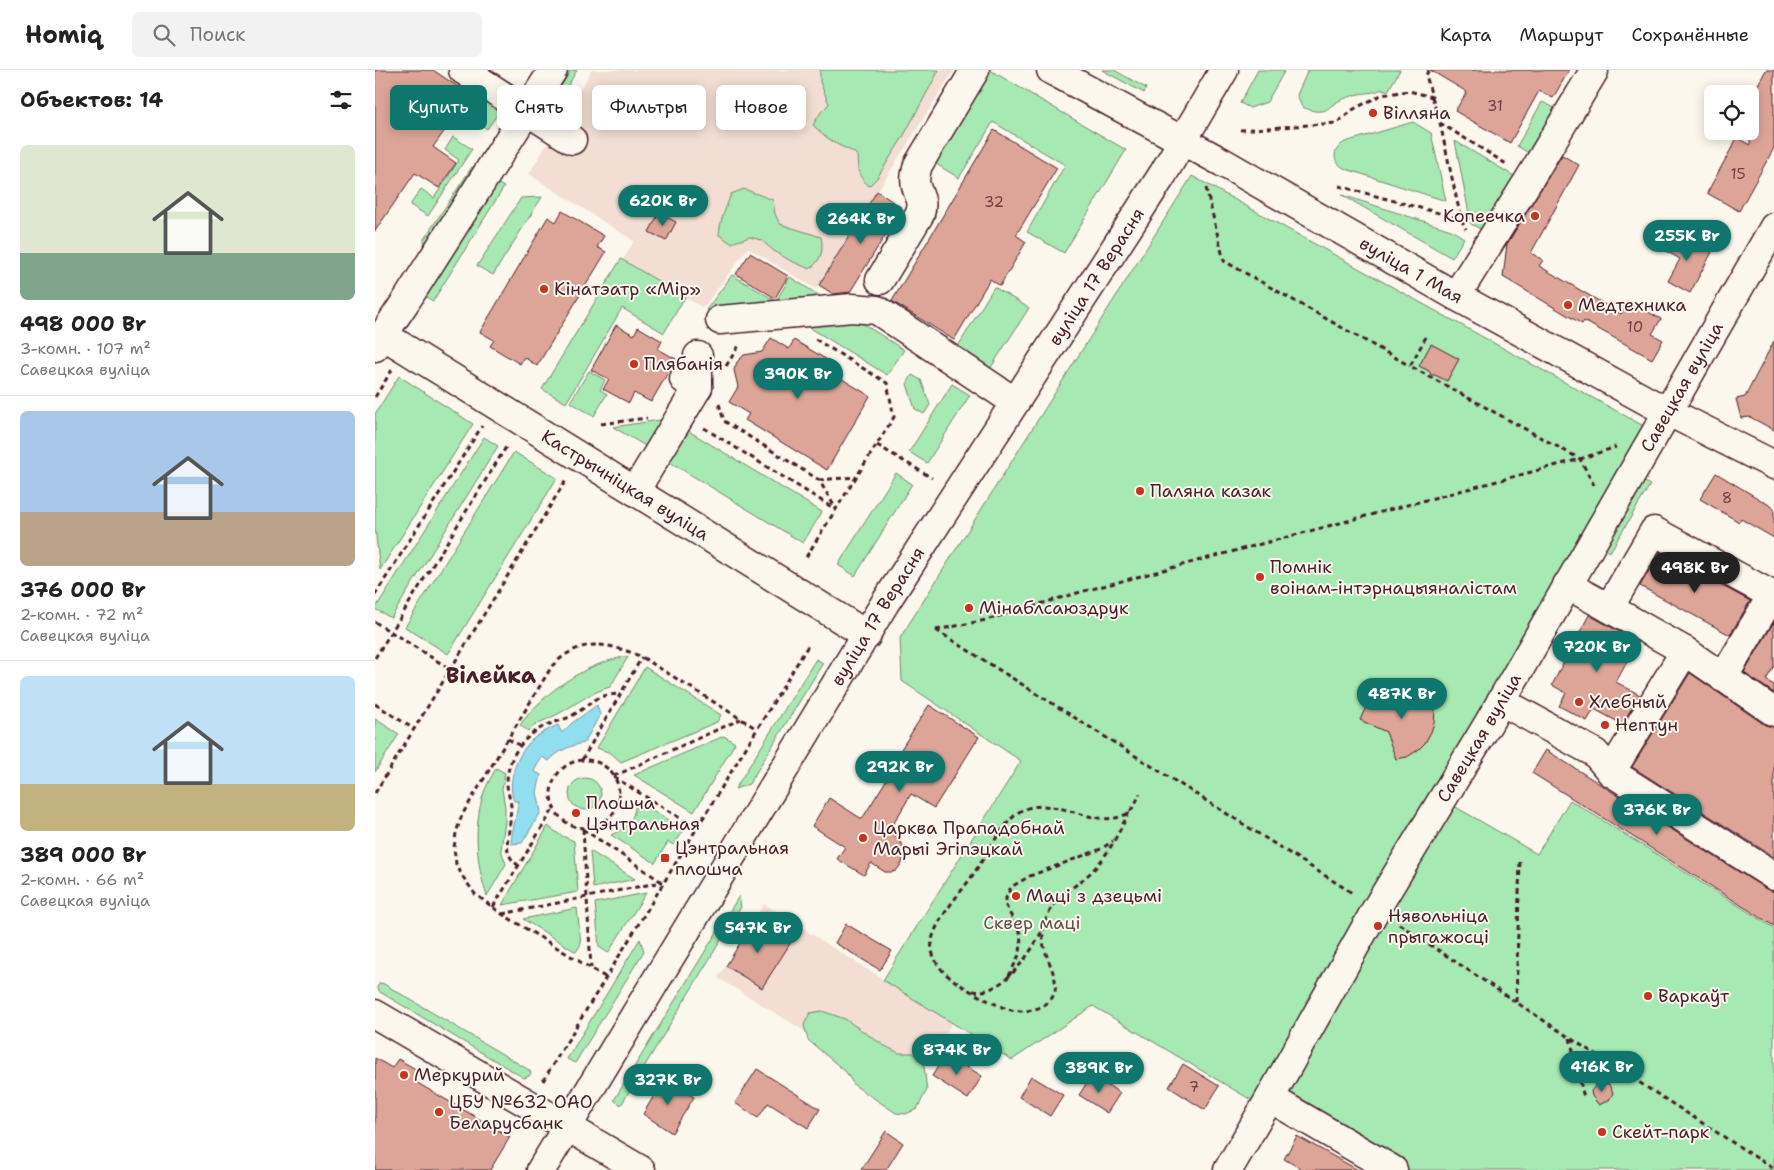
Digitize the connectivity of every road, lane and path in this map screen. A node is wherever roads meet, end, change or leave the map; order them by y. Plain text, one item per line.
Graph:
1 (463, 70) edge
2 (553, 70) edge
3 (975, 70) edge
4 (1051, 70) edge
5 (1224, 70) edge
6 (1429, 70) edge
7 (1594, 71) edge
8 (544, 85) edge
9 (497, 92) edge
10 (1432, 98) junction
11 (1439, 123) junction
12 (515, 130) edge
13 (556, 130) edge
14 (1240, 130) dead end
15 (572, 140) dead end
16 (1182, 141) junction
17 (1530, 178) junction
18 (1339, 186) dead end
19 (1206, 188) dead end
20 (1774, 226) edge
21 (880, 280) dead end
22 (1456, 296) junction
23 (720, 320) dead end
24 (813, 337) dead end
25 (1427, 337) dead end
26 (379, 341) edge
27 (396, 365) dead end
28 (1410, 366) junction
29 (693, 374) dead end
30 (375, 397) edge
31 (1015, 402) junction
32 (1669, 411) junction
33 (682, 414) junction
34 (485, 421) dead end
35 (724, 421) dead end
36 (601, 424) dead end
37 (512, 438) dead end
38 (877, 445) junction
39 (1617, 447) dead end
40 (1580, 459) junction
41 (1774, 465) edge
42 (570, 473) dead end
43 (857, 477) junction
44 (932, 478) dead end
45 (819, 480) junction
46 (635, 491) junction
47 (1597, 491) dead end
48 (836, 509) junction
49 (807, 557) dead end
50 (1567, 585) junction
51 (375, 594) edge
52 (1609, 608) junction
53 (375, 622) edge
54 (936, 630) dead end
55 (391, 632) junction
56 (867, 635) junction
57 (809, 644) dead end
58 (1685, 651) junction
59 (642, 657) junction
60 (375, 658) edge
61 (450, 669) junction
62 (1723, 678) junction
63 (621, 694) junction
64 (1501, 701) junction
65 (375, 704) edge
66 (1774, 712) edge
67 (741, 719) junction
68 (414, 729) junction
69 (757, 729) junction
70 (508, 738) junction
71 (519, 745) junction
72 (582, 760) junction
73 (1611, 772) junction
74 (614, 776) junction
75 (375, 793) edge
76 (1141, 794) dead end
77 (554, 808) junction
78 (1129, 812) junction
79 (696, 828) junction
80 (583, 829) junction
81 (1115, 839) junction
82 (1520, 858) dead end
83 (519, 866) junction
84 (1774, 876) edge
85 (663, 882) junction
86 (586, 897) junction
87 (493, 907) junction
88 (503, 914) junction
89 (1043, 930) junction
90 (591, 968) junction
91 (1009, 976) junction
92 (605, 977) junction
93 (970, 990) junction
94 (1516, 1002) dead end
95 (375, 1014) edge
96 (1569, 1038) dead end
97 (545, 1077) dead end
98 (1270, 1098) junction
99 (1584, 1098) dead end
100 (568, 1127) junction
101 (541, 1170) edge
102 (641, 1170) edge
103 (1228, 1170) edge
104 (1393, 1170) edge

1 - 9 street
2 - 8 street
3 - 21 street
4 - 16 street, вуліца 1 Мая
5 - 16 street, вуліца 17 Верасня
6 - 10 path
7 - 17 street
10 - 11 path
10 - 14 path
11 - 17 path
11 - 18 path
12 - 26 street
13 - 15 street
16 - 22 street, вуліца 1 Мая
16 - 31 street, вуліца 17 Верасня
17 - 22 street
19 - 28 path
20 - 32 street, Савецкая вуліца
22 - 32 street, вуліца 1 Мая
23 - 31 street
24 - 38 path
25 - 28 path
26 - 46 street, Кастрычніцкая вуліца
27 - 30 path
28 - 40 path
29 - 33 street
31 - 56 street, вуліца 17 Верасня
32 - 41 street, вуліца 1 Мая
32 - 50 street, Савецкая вуліца
33 - 36 path
33 - 46 street
33 - 48 path
34 - 51 path
35 - 45 path
37 - 55 path
38 - 43 path
38 - 44 path
39 - 40 path
40 - 47 path
40 - 54 path
42 - 61 path
43 - 45 path
43 - 48 path
45 - 48 path
46 - 56 street, Кастрычніцкая вуліца
48 - 49 path
50 - 52 street
50 - 64 street, Савецкая вуліца
52 - 58 street
52 - 62 street
53 - 55 path
55 - 60 path
55 - 61 path
56 - 100 street, вуліца 17 Верасня
57 - 69 path
58 - 62 street
58 - 73 street
59 - 63 path
59 - 67 path
59 - 70 path
61 - 68 path
62 - 66 street
63 - 71 path
63 - 72 path
64 - 73 street
64 - 98 street, Савецкая вуліца
65 - 68 path
67 - 69 path
67 - 74 path
68 - 75 path
69 - 79 path
70 - 71 path
70 - 87 path
71 - 83 path
72 - 74 path
72 - 77 path
73 - 84 street
74 - 79 path
74 - 80 path
76 - 78 path
77 - 80 path
77 - 83 path
78 - 81 path
78 - 93 path
79 - 85 path
80 - 85 path
80 - 86 path
81 - 89 path
81 - 91 path
82 - 94 path
83 - 87 path
85 - 86 path
85 - 92 path
86 - 88 path
86 - 90 path
87 - 88 path
88 - 90 path
89 - 91 path
89 - 93 path
90 - 92 path
91 - 93 path
92 - 97 path
95 - 100 street
96 - 99 path
98 - 103 street, Савецкая вуліца
98 - 104 street
100 - 101 street, вуліца 17 Верасня
100 - 102 street

